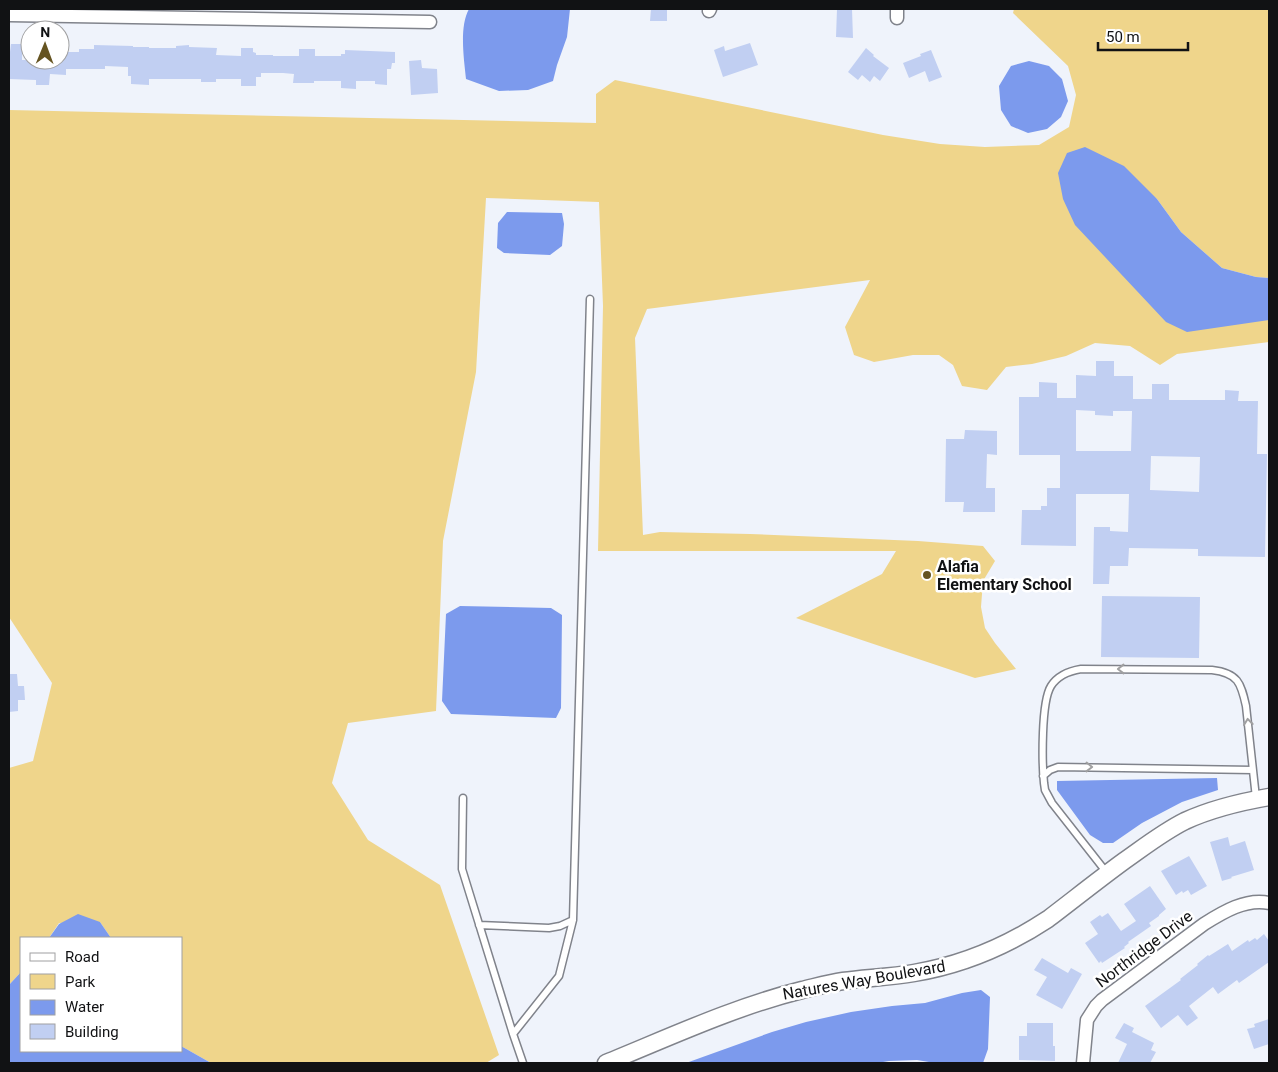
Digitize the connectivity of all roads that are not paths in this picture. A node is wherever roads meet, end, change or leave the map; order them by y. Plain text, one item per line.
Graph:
1 (350, 15) edge
2 (9, 16) edge
3 (430, 22) dead end
4 (590, 299) dead end
5 (1253, 770) junction
6 (1043, 776) junction
7 (463, 798) dead end
8 (1263, 798) edge
9 (1108, 874) junction
10 (1269, 903) edge
11 (573, 920) junction
12 (479, 925) junction
13 (512, 1034) junction
14 (523, 1063) edge
15 (606, 1063) edge
16 (1083, 1063) edge

1 - 2 street
1 - 3 street
4 - 11 lane
6 -> 5 lane
5 -> 6 lane
5 - 8 lane
6 - 9 lane
7 - 12 lane
8 - 9 street, Natures Way Boulevard
9 - 15 street, Natures Way Boulevard
10 - 16 street, Northridge Drive
11 - 12 lane
11 - 13 lane
12 - 13 lane
13 - 14 lane

